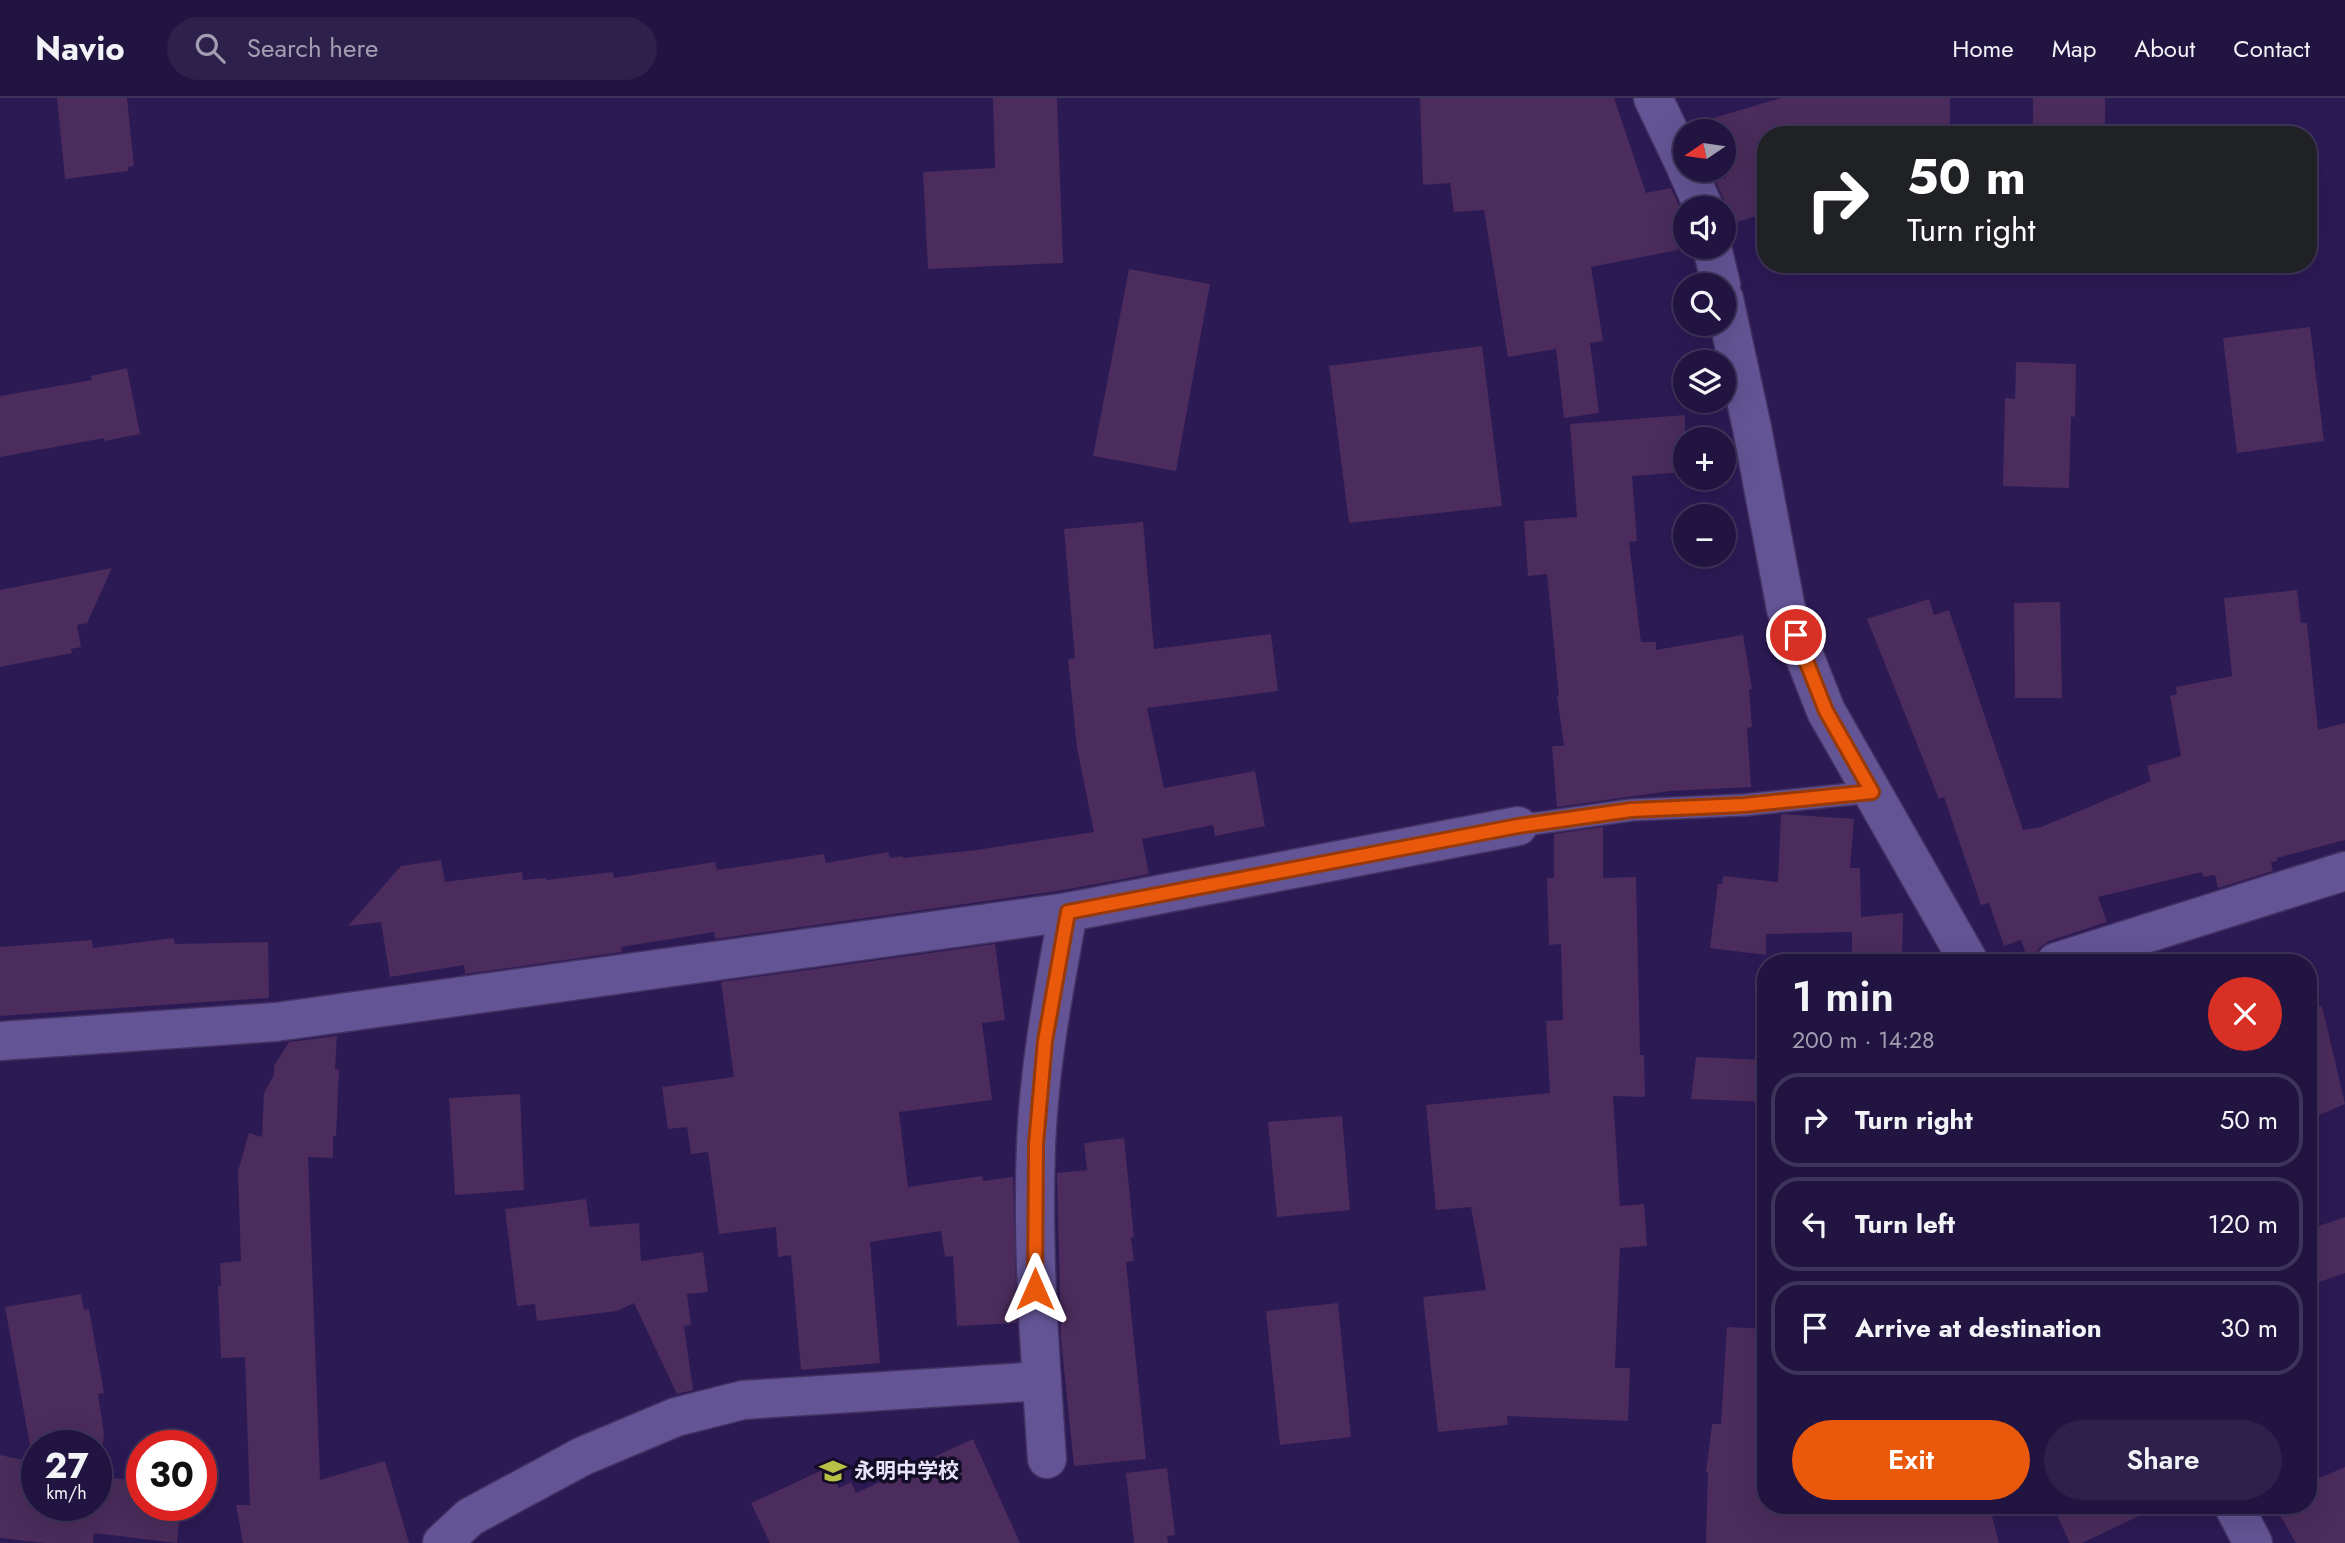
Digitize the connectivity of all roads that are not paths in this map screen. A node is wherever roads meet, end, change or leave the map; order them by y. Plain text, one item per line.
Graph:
1 (1653, 98) edge
2 (1673, 140) edge
3 (1732, 336) edge
4 (1872, 792) junction
5 (1518, 826) joint
6 (2345, 871) edge
7 (1068, 912) junction
8 (1964, 954) edge
9 (2081, 954) edge
10 (0, 1041) edge
11 (1042, 1381) junction
12 (1047, 1459) dead end
13 (2238, 1514) edge
14 (442, 1543) edge
15 (2253, 1543) edge

1 - 2 street
3 - 4 street
4 - 5 lane
4 - 8 street
5 - 7 street
6 - 9 street
7 - 10 street
7 - 11 street
11 - 12 street
11 - 14 street
13 - 15 street

